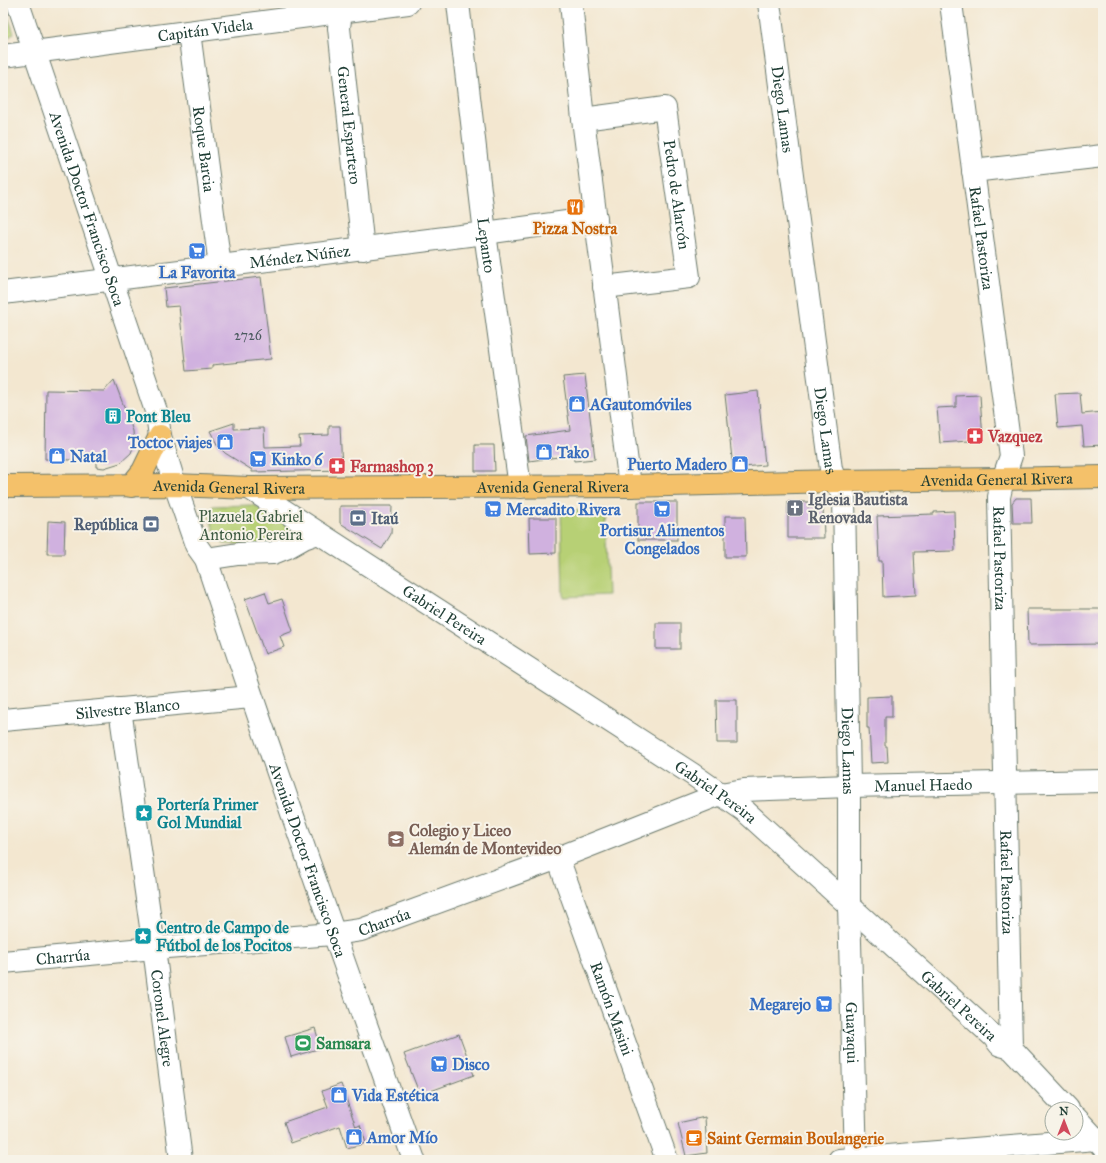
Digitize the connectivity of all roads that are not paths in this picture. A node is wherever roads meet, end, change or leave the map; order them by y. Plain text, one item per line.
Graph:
1 (18, 3) edge
2 (408, 3) edge
3 (458, 3) edge
4 (571, 3) edge
5 (769, 3) edge
6 (951, 3) edge
7 (342, 7) edge
8 (189, 32) junction
9 (36, 52) junction
10 (3, 56) edge
11 (583, 119) junction
12 (1103, 156) edge
13 (973, 171) junction
14 (596, 218) junction
15 (485, 233) junction
16 (363, 249) junction
17 (220, 266) junction
18 (112, 279) junction
19 (604, 287) junction
20 (3, 293) edge
21 (157, 414) junction
22 (160, 436) junction
23 (1103, 477) edge
24 (1003, 480) junction
25 (835, 481) junction
26 (3, 486) edge
27 (131, 486) junction
28 (183, 486) junction
29 (630, 486) junction
30 (520, 487) junction
31 (249, 488) junction
32 (318, 533) junction
33 (206, 559) junction
34 (252, 697) junction
35 (120, 709) junction
36 (3, 720) edge
37 (1103, 781) edge
38 (1006, 783) junction
39 (849, 786) junction
40 (720, 794) junction
41 (558, 858) junction
42 (849, 906) junction
43 (333, 934) junction
44 (154, 948) junction
45 (3, 962) edge
46 (1011, 1048) junction
47 (1061, 1101) edge
48 (1084, 1127) edge
49 (1099, 1143) edge
50 (850, 1159) edge
51 (181, 1160) edge
52 (414, 1160) edge
53 (667, 1160) edge

1 - 9 street, Avenida Doctor Francisco Soca
2 - 7 street, Capitán Videla
3 - 15 street, Lepanto
4 - 11 street
5 - 25 street, Diego Lamas
6 - 13 street, Rafael Pastoriza
7 - 8 street, Capitán Videla
7 - 16 street, General Espartero
8 - 9 street, Capitán Videla
8 - 17 street, Roque Barcia
9 - 10 street, Capitán Videla
9 - 18 street, Avenida Doctor Francisco Soca
11 - 14 street
11 - 19 street, Pedro de Alarcón
12 - 13 street
13 - 24 street, Rafael Pastoriza
14 - 15 street, Méndez Núñez
14 - 19 street
15 - 16 street, Méndez Núñez
15 - 30 street, Lepanto
16 - 17 street, Méndez Núñez
17 - 18 street, Méndez Núñez
18 - 20 street, Méndez Núñez
18 - 21 street, Avenida Doctor Francisco Soca
19 - 29 street
21 - 22 street, Avenida Doctor Francisco Soca
21 - 28 street, Avenida Doctor Francisco Soca
22 - 27 main road
22 - 28 street, Avenida Doctor Francisco Soca
23 - 24 main road, Avenida General Rivera
24 - 25 main road, Avenida General Rivera
24 - 38 street, Rafael Pastoriza
25 - 29 main road, Avenida General Rivera
25 - 39 street, Diego Lamas
26 - 27 main road, Avenida General Rivera
27 - 28 main road, Avenida General Rivera
28 - 31 main road, Avenida General Rivera
28 - 33 street, Avenida Doctor Francisco Soca
29 - 30 main road, Avenida General Rivera
30 - 31 main road, Avenida General Rivera
31 - 32 street, Gabriel Pereira
32 - 33 street
32 - 40 street, Gabriel Pereira
33 - 34 street, Avenida Doctor Francisco Soca
34 - 35 street, Silvestre Blanco
34 - 43 street, Avenida Doctor Francisco Soca
35 - 36 street, Silvestre Blanco
35 - 44 street, Coronel Alegre
37 - 38 street, Manuel Haedo
38 - 39 street, Manuel Haedo
38 - 46 street, Rafael Pastoriza
39 - 40 street, Manuel Haedo
39 - 42 street, Diego Lamas
40 - 41 street, Charrúa
40 - 42 street, Gabriel Pereira
41 - 43 street, Charrúa
41 - 53 street, Ramón Masini
42 - 46 street, Gabriel Pereira
42 - 50 street, Guayaqui
43 - 44 street, Charrúa
43 - 52 street, Avenida Doctor Francisco Soca
44 - 45 street, Charrúa
44 - 51 street, Coronel Alegre
46 - 47 street, Gabriel Pereira
48 - 49 street
49 - 50 street

